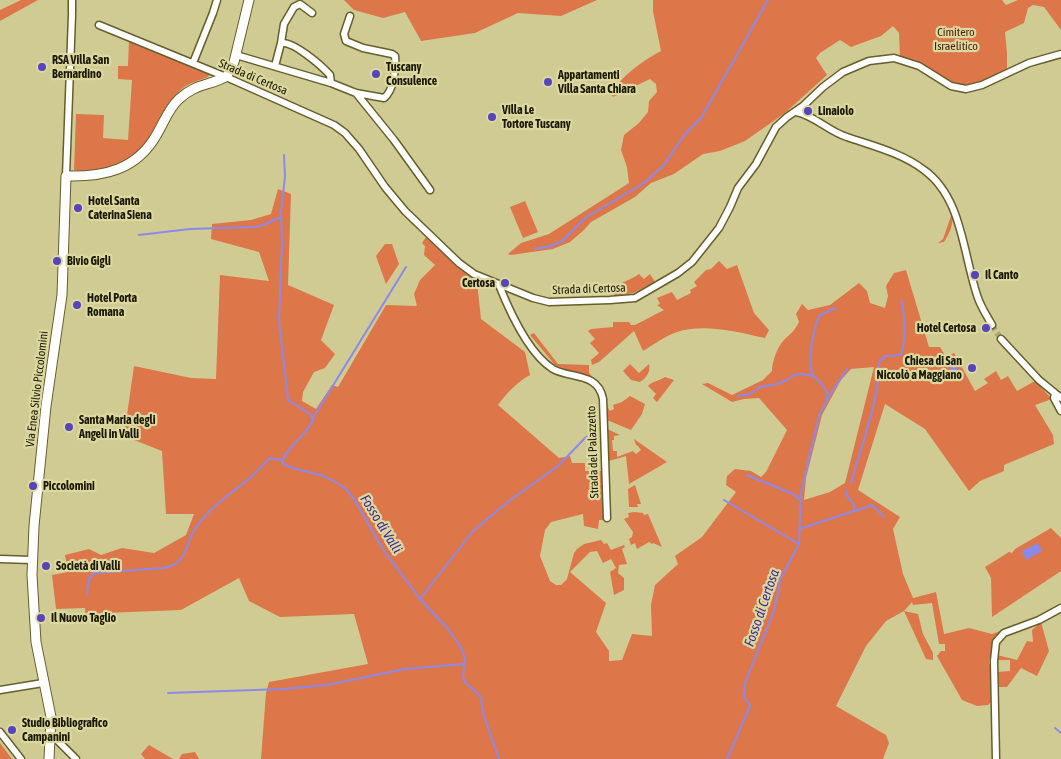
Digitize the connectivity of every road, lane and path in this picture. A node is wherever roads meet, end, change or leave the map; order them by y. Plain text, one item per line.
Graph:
1 (72, 0) edge
2 (217, 0) edge
3 (249, 0) edge
4 (312, 13) dead end
5 (350, 16) dead end
6 (99, 25) dead end
7 (281, 43) junction
8 (1061, 54) edge
9 (236, 55) junction
10 (193, 64) junction
11 (274, 66) junction
12 (226, 77) junction
13 (331, 83) junction
14 (356, 93) junction
15 (796, 112) junction
16 (66, 176) junction
17 (430, 190) dead end
18 (499, 285) junction
19 (992, 325) tunnel mouth
20 (1001, 339) tunnel mouth
21 (1054, 393) junction
22 (1061, 398) edge
23 (1061, 411) edge
24 (607, 518) dead end
25 (0, 559) edge
26 (32, 560) junction
27 (1061, 608) edge
28 (43, 683) junction
29 (0, 690) edge
30 (0, 732) edge
31 (51, 734) junction
32 (21, 759) edge
33 (49, 759) edge
34 (76, 759) edge
35 (996, 759) edge

1 - 16 street, Via Enea Silvio Piccolomini
2 - 10 street
3 - 9 main road
4 - 7 street
5 - 14 street
6 - 10 street, Strada di Certosa
7 - 11 street
7 - 13 street
8 - 15 street, Strada di Certosa
9 - 11 street
9 - 12 main road
10 - 12 street, Strada di Certosa
11 - 13 street
12 - 16 main road
12 - 18 street, Strada di Certosa
13 - 14 street
14 - 17 street
15 - 18 street, Strada di Certosa
15 - 19 street
16 - 26 main road, Via Enea Silvio Piccolomini
18 - 24 street, Strada del Palazzetto
20 - 21 street
21 - 22 street
21 - 23 street
25 - 26 street
26 - 28 main road, Via Enea Silvio Piccolomini
27 - 35 street
28 - 29 street
28 - 31 main road, Via Enea Silvio Piccolomini
30 - 32 street
31 - 33 main road, Via Enea Silvio Piccolomini
31 - 34 street

